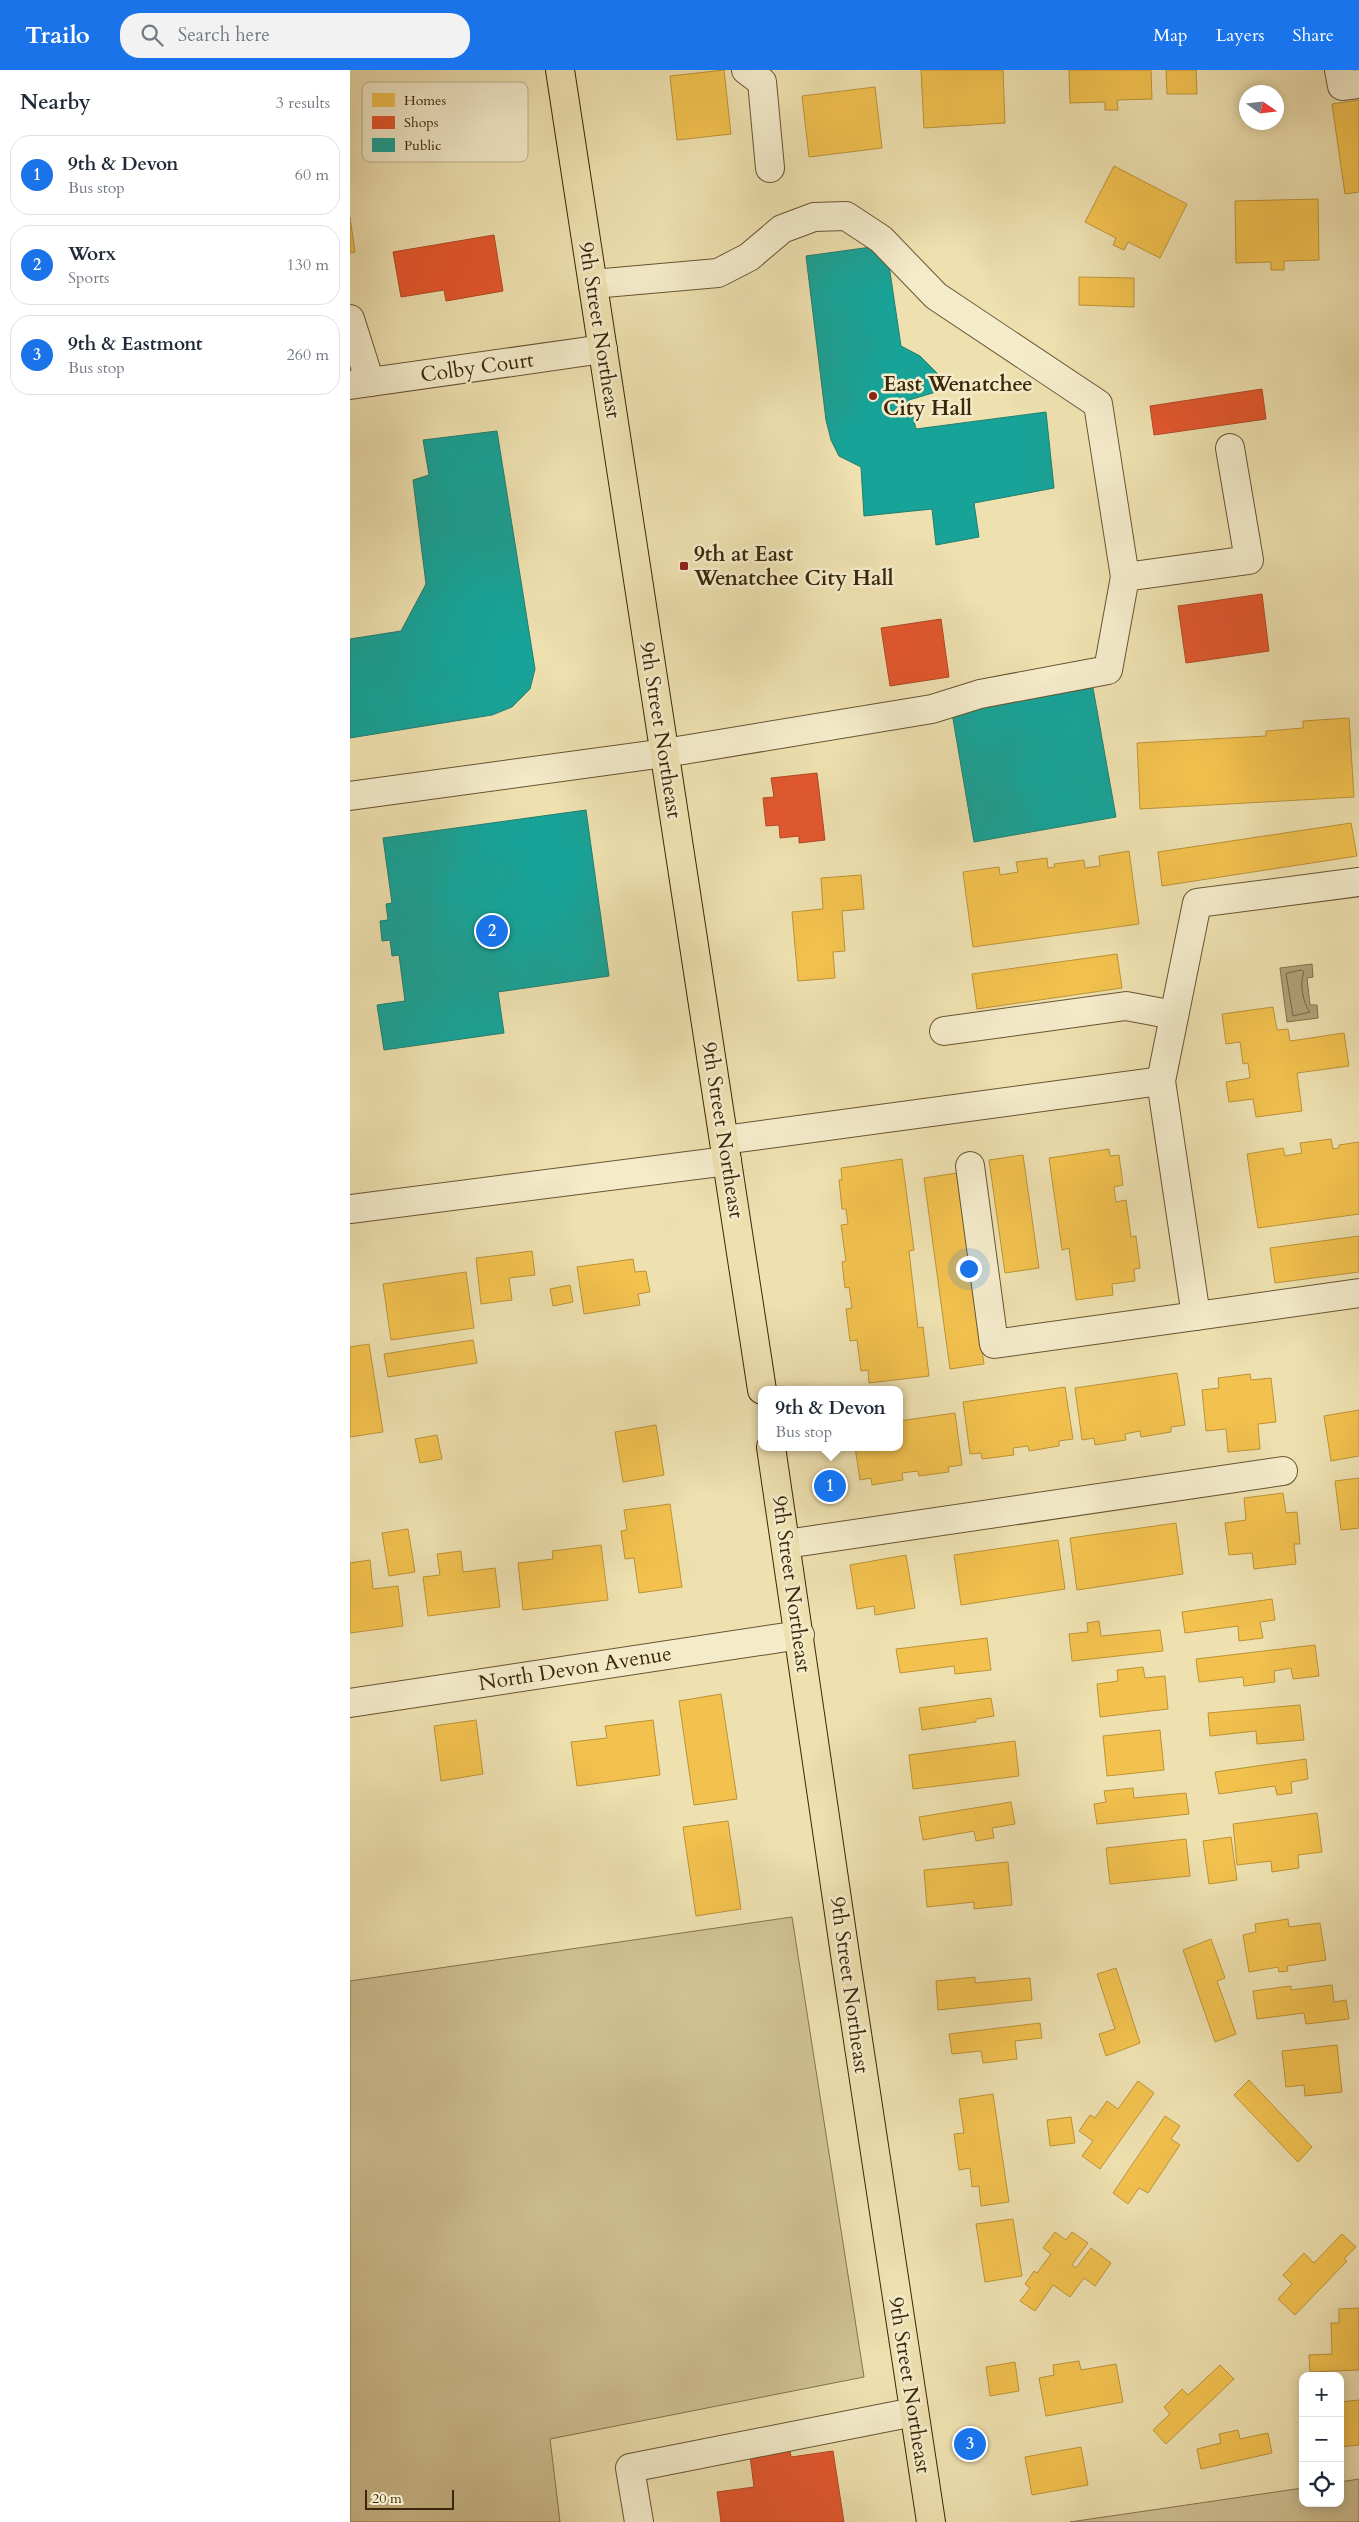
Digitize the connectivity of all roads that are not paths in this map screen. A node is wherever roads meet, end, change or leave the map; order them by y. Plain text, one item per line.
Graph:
1 (560, 70) edge
2 (746, 70) edge
3 (1339, 70) edge
4 (1359, 84) edge
5 (770, 168) dead end
6 (593, 284) junction
7 (350, 319) edge
8 (603, 350) junction
9 (360, 384) edge
10 (1230, 448) dead end
11 (1125, 577) junction
12 (665, 752) junction
13 (350, 796) edge
14 (1359, 882) edge
15 (1174, 1015) junction
16 (944, 1031) dead end
17 (1160, 1081) junction
18 (726, 1150) junction
19 (970, 1166) dead end
20 (350, 1209) edge
21 (1359, 1293) edge
22 (1196, 1316) junction
23 (761, 1386) edge
24 (772, 1451) edge
25 (1283, 1471) dead end
26 (786, 1544) junction
27 (800, 1635) junction
28 (350, 1703) edge
29 (914, 2412) junction
30 (638, 2522) edge
31 (931, 2522) edge

1 - 6 main road, 9th Street Northeast
2 - 5 street
3 - 4 street
6 - 8 main road, 9th Street Northeast
6 - 11 street
7 - 9 street
8 - 9 street, Colby Court
8 - 12 main road, 9th Street Northeast
10 - 11 street
11 - 12 street
12 - 13 street
12 - 18 main road, 9th Street Northeast
14 - 15 street
15 - 16 street
15 - 17 street
17 - 18 street
17 - 22 street
18 - 20 street
18 - 23 main road, 9th Street Northeast
19 - 22 street
21 - 22 street
24 - 26 main road, 9th Street Northeast
25 - 26 street
26 - 27 main road, 9th Street Northeast
27 - 28 street, North Devon Avenue
27 - 29 main road, 9th Street Northeast
29 - 30 street
29 - 31 main road, 9th Street Northeast

